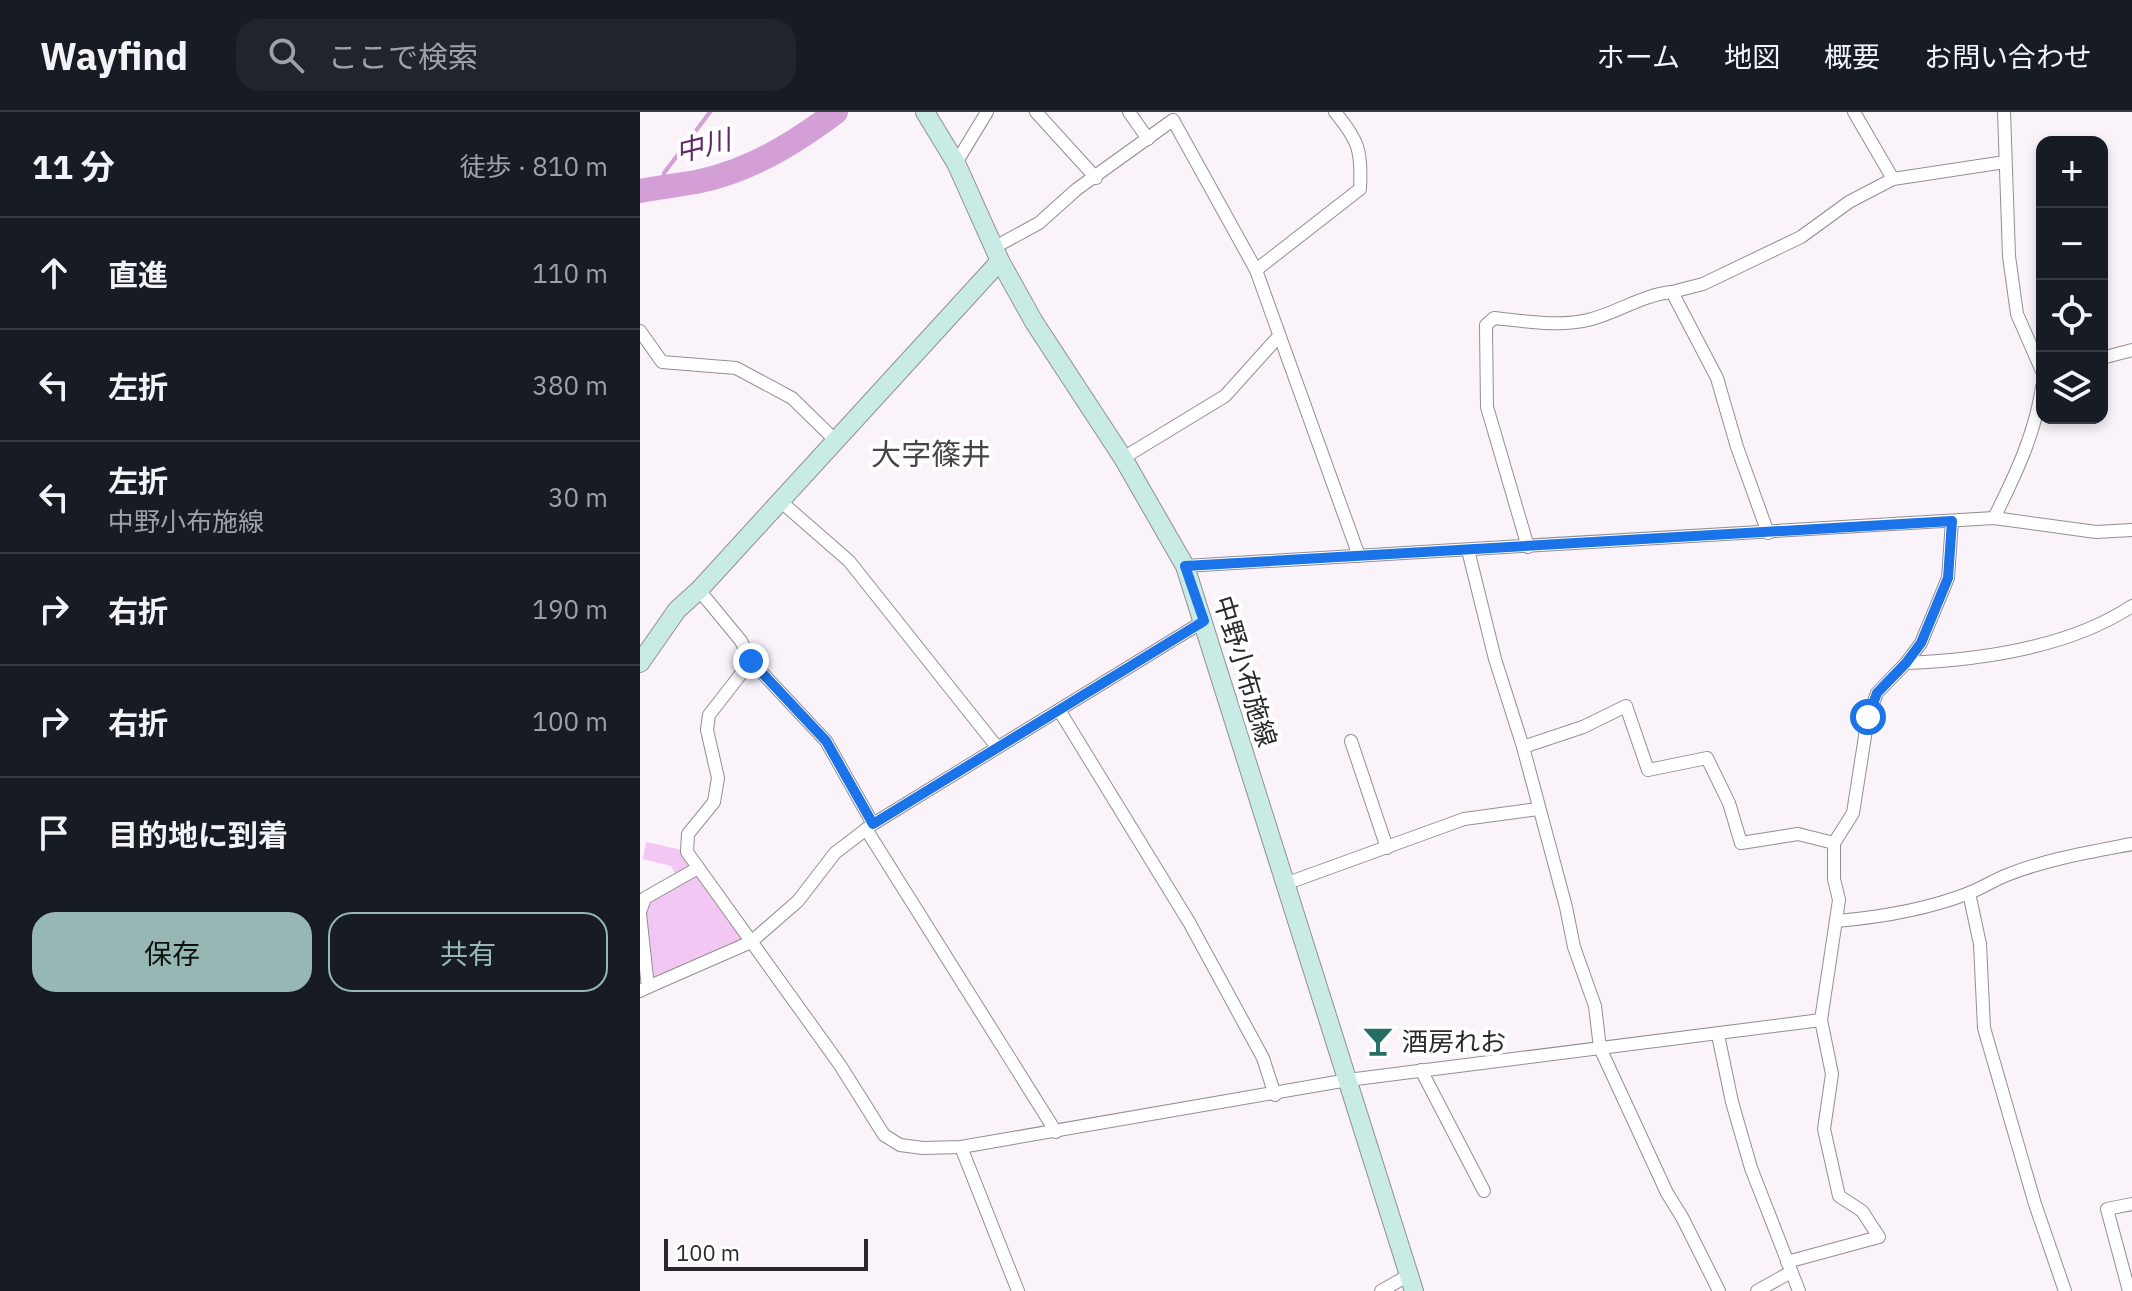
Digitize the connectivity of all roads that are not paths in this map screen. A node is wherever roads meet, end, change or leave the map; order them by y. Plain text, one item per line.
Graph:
1 (925, 112) edge
2 (987, 112) edge
3 (1036, 112) edge
4 (1129, 112) edge
5 (1185, 112) edge
6 (1335, 112) edge
7 (1854, 112) edge
8 (2004, 112) edge
9 (1173, 120) junction
10 (1148, 139) junction
11 (2005, 162) junction
12 (956, 163) junction
13 (1096, 178) junction
14 (1893, 179) junction
15 (998, 254) junction
16 (1256, 270) junction
17 (1672, 292) junction
18 (640, 331) edge
19 (1279, 336) junction
20 (2132, 350) edge
21 (2108, 356) edge
22 (2036, 357) edge
23 (2036, 419) edge
24 (835, 440) junction
25 (1123, 458) junction
26 (779, 500) junction
27 (1994, 518) junction
28 (1952, 521) junction
29 (2132, 530) edge
30 (1768, 533) junction
31 (1528, 547) junction
32 (1468, 550) junction
33 (1359, 556) junction
34 (1185, 566) junction
35 (699, 590) junction
36 (2132, 606) edge
37 (1204, 621) junction
38 (751, 661) junction
39 (640, 663) edge
40 (1906, 663) junction
41 (1059, 710) junction
42 (1351, 741) dead end
43 (997, 747) junction
44 (1523, 747) junction
45 (1538, 809) junction
46 (869, 827) junction
47 (1834, 843) junction
48 (2132, 844) edge
49 (1387, 848) junction
50 (698, 868) junction
51 (1285, 884) junction
52 (1969, 893) junction
53 (640, 913) edge
54 (1837, 921) junction
55 (751, 942) junction
56 (644, 989) edge
57 (1821, 1020) junction
58 (1718, 1035) junction
59 (1600, 1048) junction
60 (1421, 1070) junction
61 (1348, 1080) junction
62 (1275, 1095) junction
63 (1056, 1132) junction
64 (961, 1147) junction
65 (1484, 1191) dead end
66 (2132, 1204) edge
67 (1789, 1267) junction
68 (1412, 1283) edge
69 (1018, 1291) edge
70 (1381, 1291) edge
71 (1719, 1291) edge
72 (1757, 1291) edge
73 (1799, 1291) edge
74 (2065, 1291) edge
75 (2129, 1291) edge

1 - 12 main road, 中野小布施線
2 - 12 street
3 - 13 street
4 - 10 street
5 - 9 street
6 - 16 street
7 - 14 street
8 - 11 street
9 - 10 street
9 - 16 street
10 - 13 street
11 - 14 street
11 - 22 street
12 - 15 main road, 中野小布施線
13 - 15 street
14 - 17 street
15 - 24 main road
15 - 25 main road, 中野小布施線
16 - 19 street
17 - 30 street
17 - 31 street
18 - 24 street
19 - 25 street
19 - 33 street
20 - 21 street
23 - 27 street
24 - 26 main road
25 - 34 main road, 中野小布施線
26 - 35 main road
26 - 43 street
27 - 28 street
27 - 29 street
28 - 30 street
28 - 40 street
30 - 31 street
31 - 32 street
32 - 33 street
32 - 44 street
33 - 34 street
34 - 37 main road, 中野小布施線
35 - 38 street
35 - 39 main road
36 - 40 street
37 - 41 street
37 - 51 main road, 中野小布施線
38 - 46 street
38 - 50 street
40 - 47 street
41 - 43 street
41 - 62 street
42 - 49 street
43 - 46 street
44 - 45 street
44 - 47 street
45 - 49 street
45 - 59 street
46 - 55 street
46 - 63 street
47 - 54 street
48 - 52 street
49 - 51 street
50 - 53 street
50 - 55 street
51 - 61 main road, 中野小布施線
52 - 54 street
52 - 74 street
53 - 56 street
54 - 57 street
55 - 56 street
55 - 64 street
57 - 58 street
57 - 67 street
58 - 59 street
58 - 67 street
59 - 60 street
59 - 71 street
60 - 61 street
60 - 65 street
61 - 62 street
61 - 68 main road, 中野小布施線
62 - 63 street
63 - 64 street
64 - 69 street
66 - 75 street
67 - 72 street
67 - 73 street
68 - 70 street

